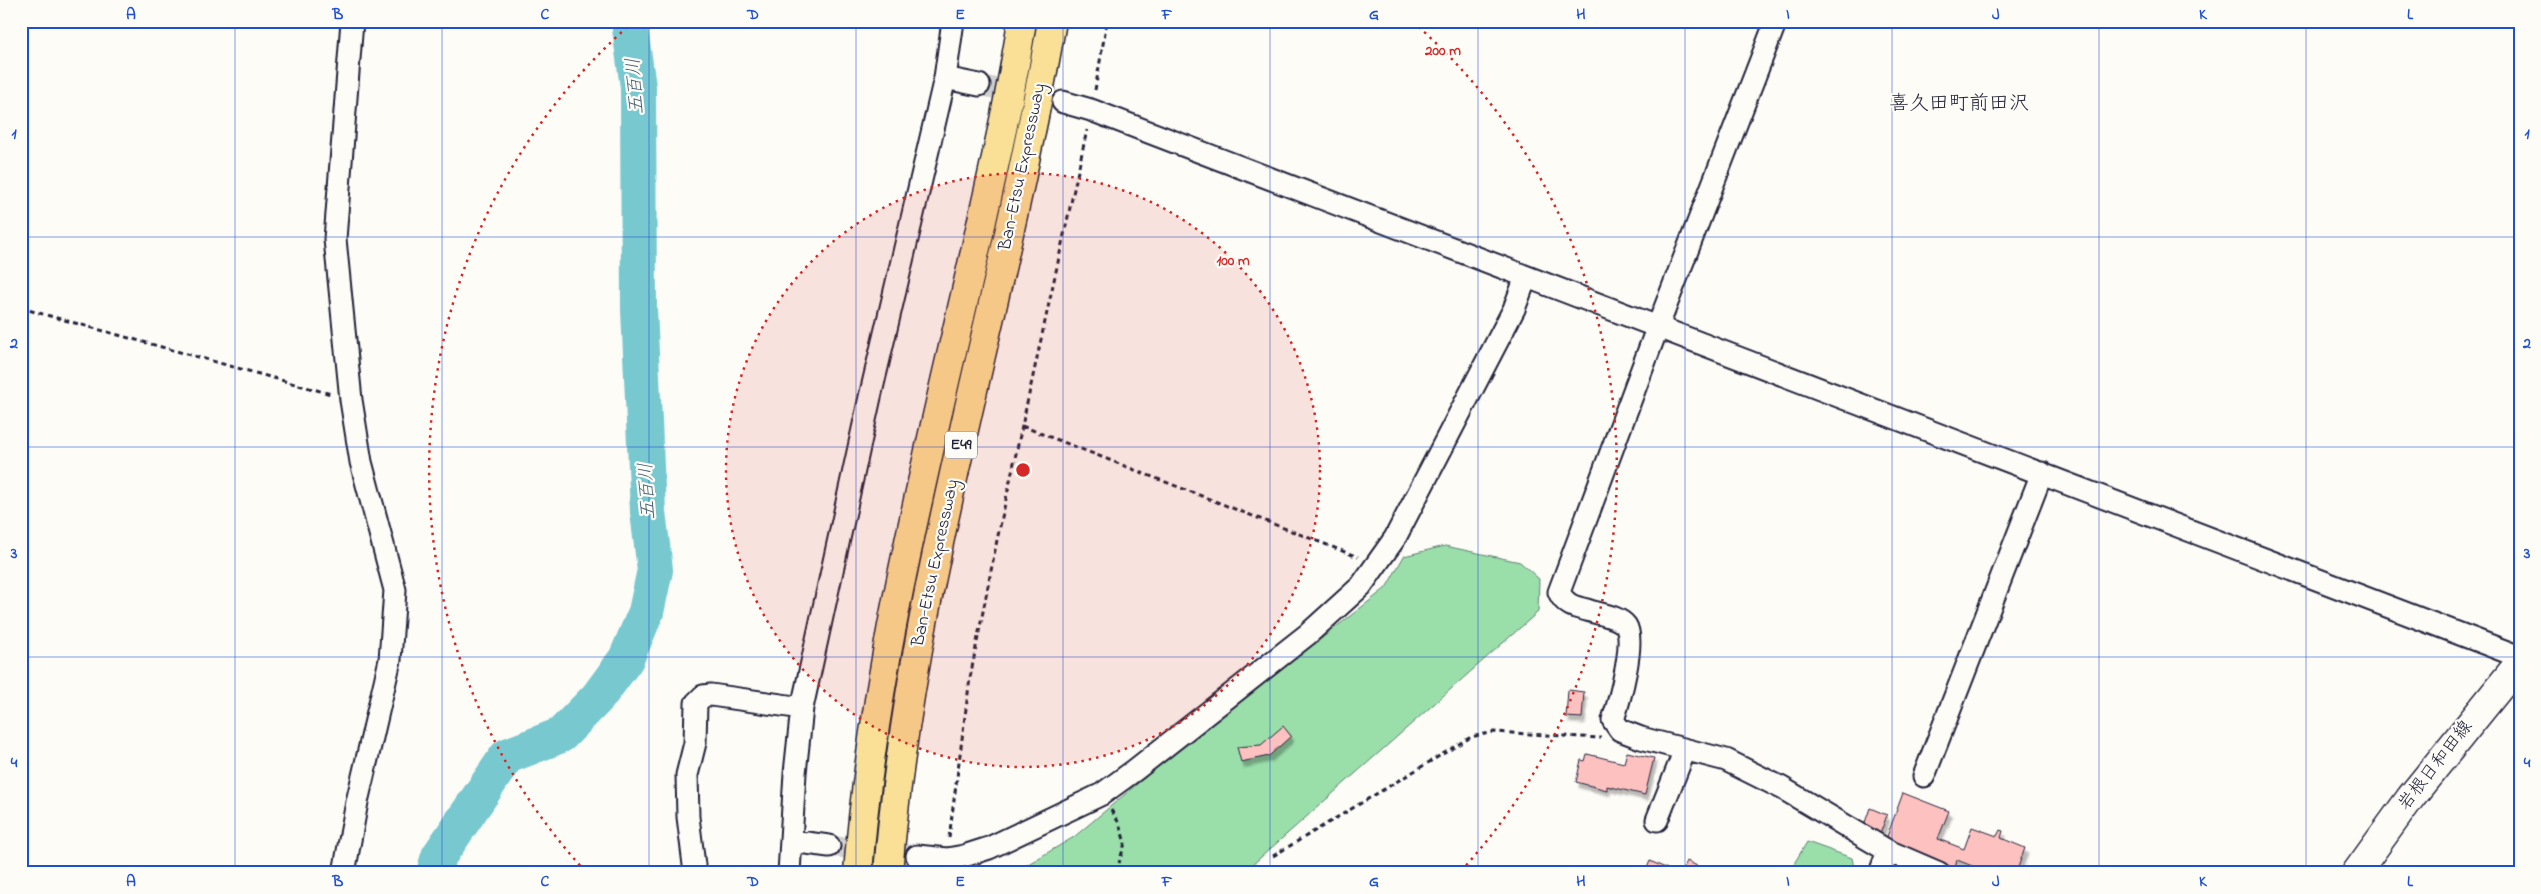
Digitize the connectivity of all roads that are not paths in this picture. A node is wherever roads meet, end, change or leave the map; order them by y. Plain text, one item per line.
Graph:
1 (352, 21) edge
2 (953, 21) edge
3 (1022, 21) edge
4 (1052, 21) edge
5 (1776, 21) edge
6 (946, 78) junction
7 (979, 85) tunnel mouth
8 (1063, 102) tunnel mouth
9 (1526, 277) junction
10 (1658, 326) junction
11 (2042, 473) junction
12 (2520, 657) edge
13 (2520, 662) edge
14 (802, 708) junction
15 (1685, 750) junction
16 (1924, 776) dead end
17 (1657, 820) dead end
18 (791, 841) junction
19 (829, 846) tunnel mouth
20 (1888, 851) junction
21 (917, 856) tunnel mouth
22 (946, 866) edge
23 (2368, 867) edge
24 (344, 873) edge
25 (695, 873) edge
26 (789, 873) edge
27 (858, 873) edge
28 (888, 873) edge
29 (1880, 873) edge
30 (1939, 873) edge

1 - 24 street
2 - 6 street
3 - 27 highway, Ban-Etsu Expressway / E49
4 - 28 highway, Ban-Etsu Expressway / E49
5 - 10 street
6 - 7 street
6 - 14 street
8 - 9 street
9 - 10 street
9 - 22 street
10 - 11 street
10 - 15 street
11 - 12 street
11 - 16 street
13 - 23 main road, 岩根日和田線
14 - 18 street
14 - 25 street
15 - 17 street
15 - 20 street
18 - 19 street
18 - 26 street
20 - 29 street
20 - 30 street
21 - 22 street

